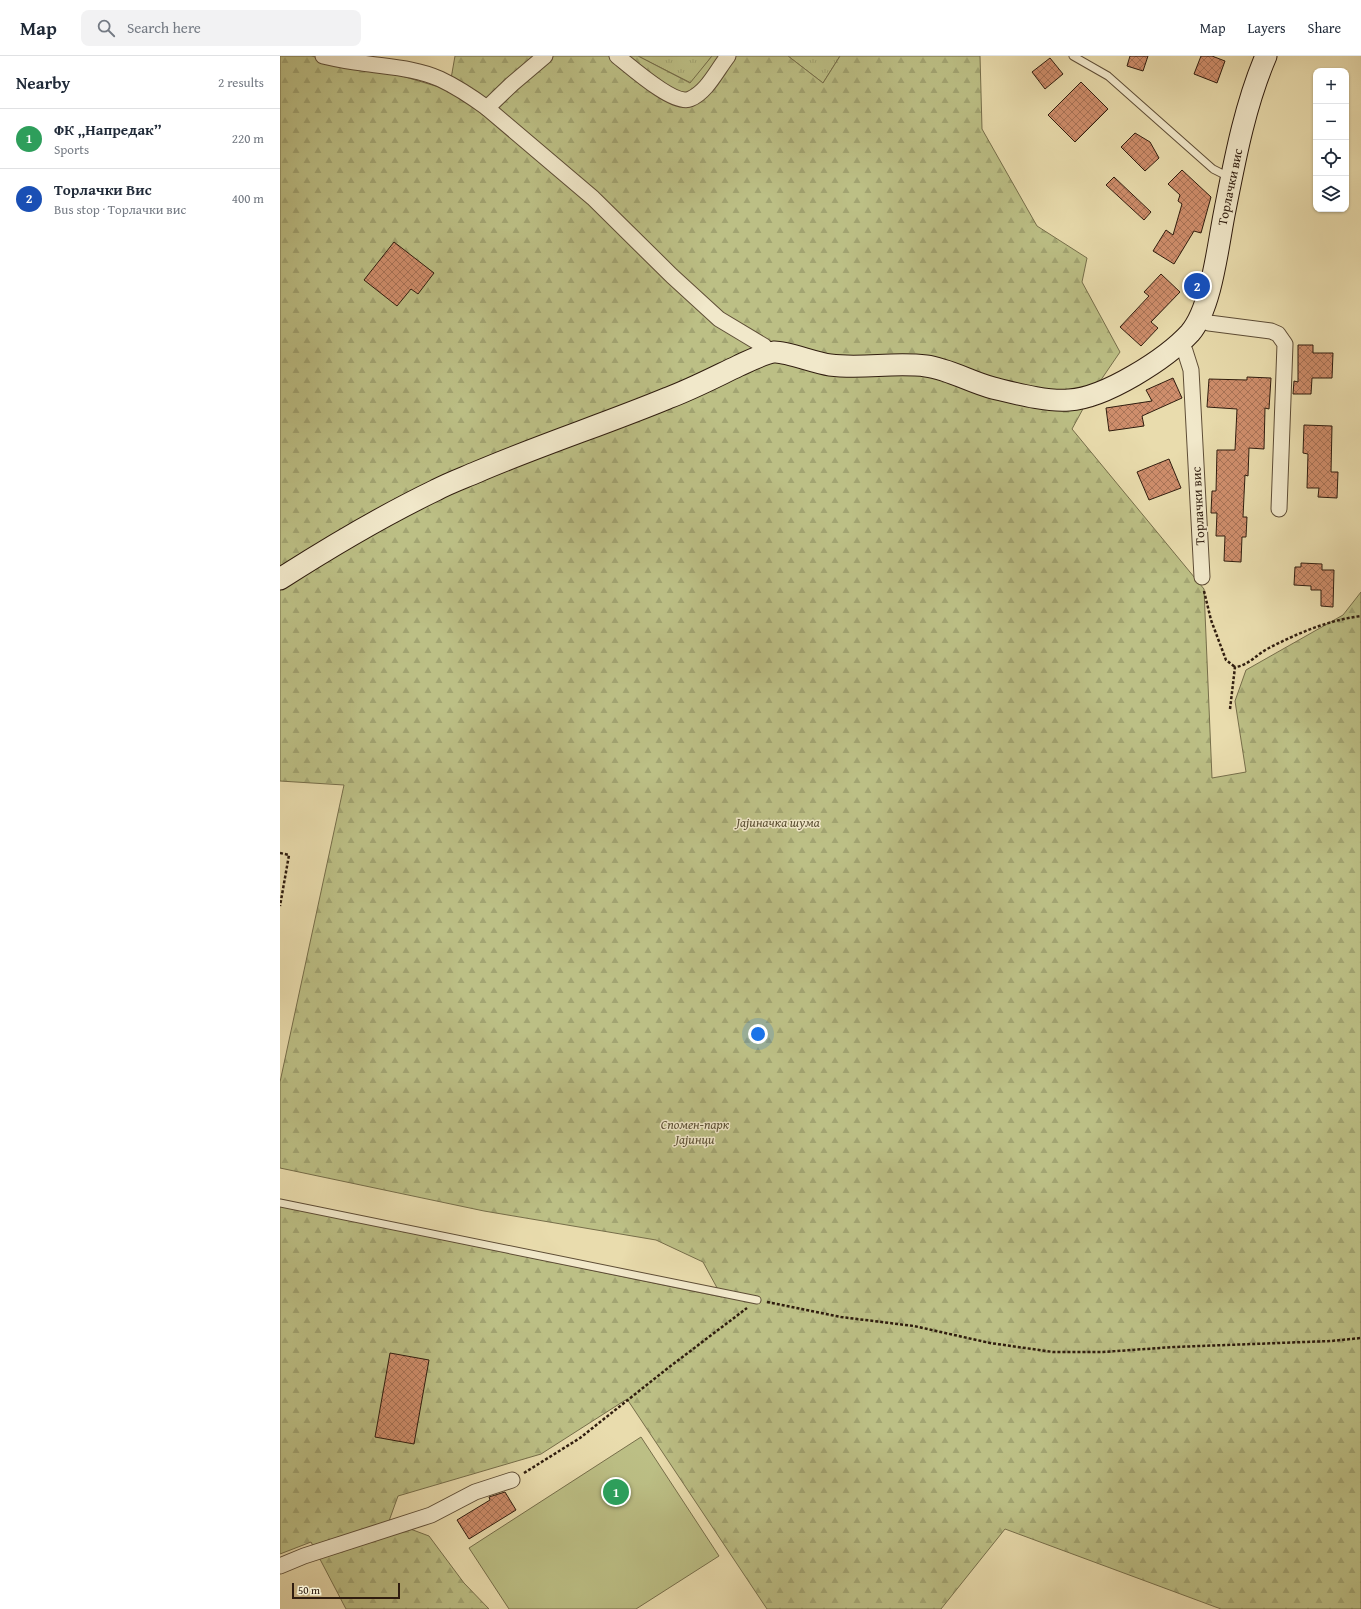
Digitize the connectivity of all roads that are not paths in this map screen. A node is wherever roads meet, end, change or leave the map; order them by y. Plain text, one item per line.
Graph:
1 (323, 56) edge
2 (545, 56) edge
3 (618, 56) edge
4 (728, 56) edge
5 (1073, 56) edge
6 (1266, 56) edge
7 (487, 108) junction
8 (1231, 178) junction
9 (1199, 319) junction
10 (1180, 343) junction
11 (771, 353) junction
12 (1279, 509) dead end
13 (1202, 576) road end
14 (280, 579) edge
15 (280, 1203) edge
16 (757, 1300) road end
17 (512, 1480) road end
18 (280, 1566) edge

1 - 7 street
2 - 7 street
3 - 4 street
5 - 8 lane
6 - 8 street, Торлачки вис
7 - 11 street
8 - 9 street, Торлачки вис
9 - 10 street, Торлачки вис
9 - 12 street
10 - 11 street, Торлачки вис
10 - 13 street, Торлачки вис
11 - 14 street
15 - 16 lane
17 - 18 street

